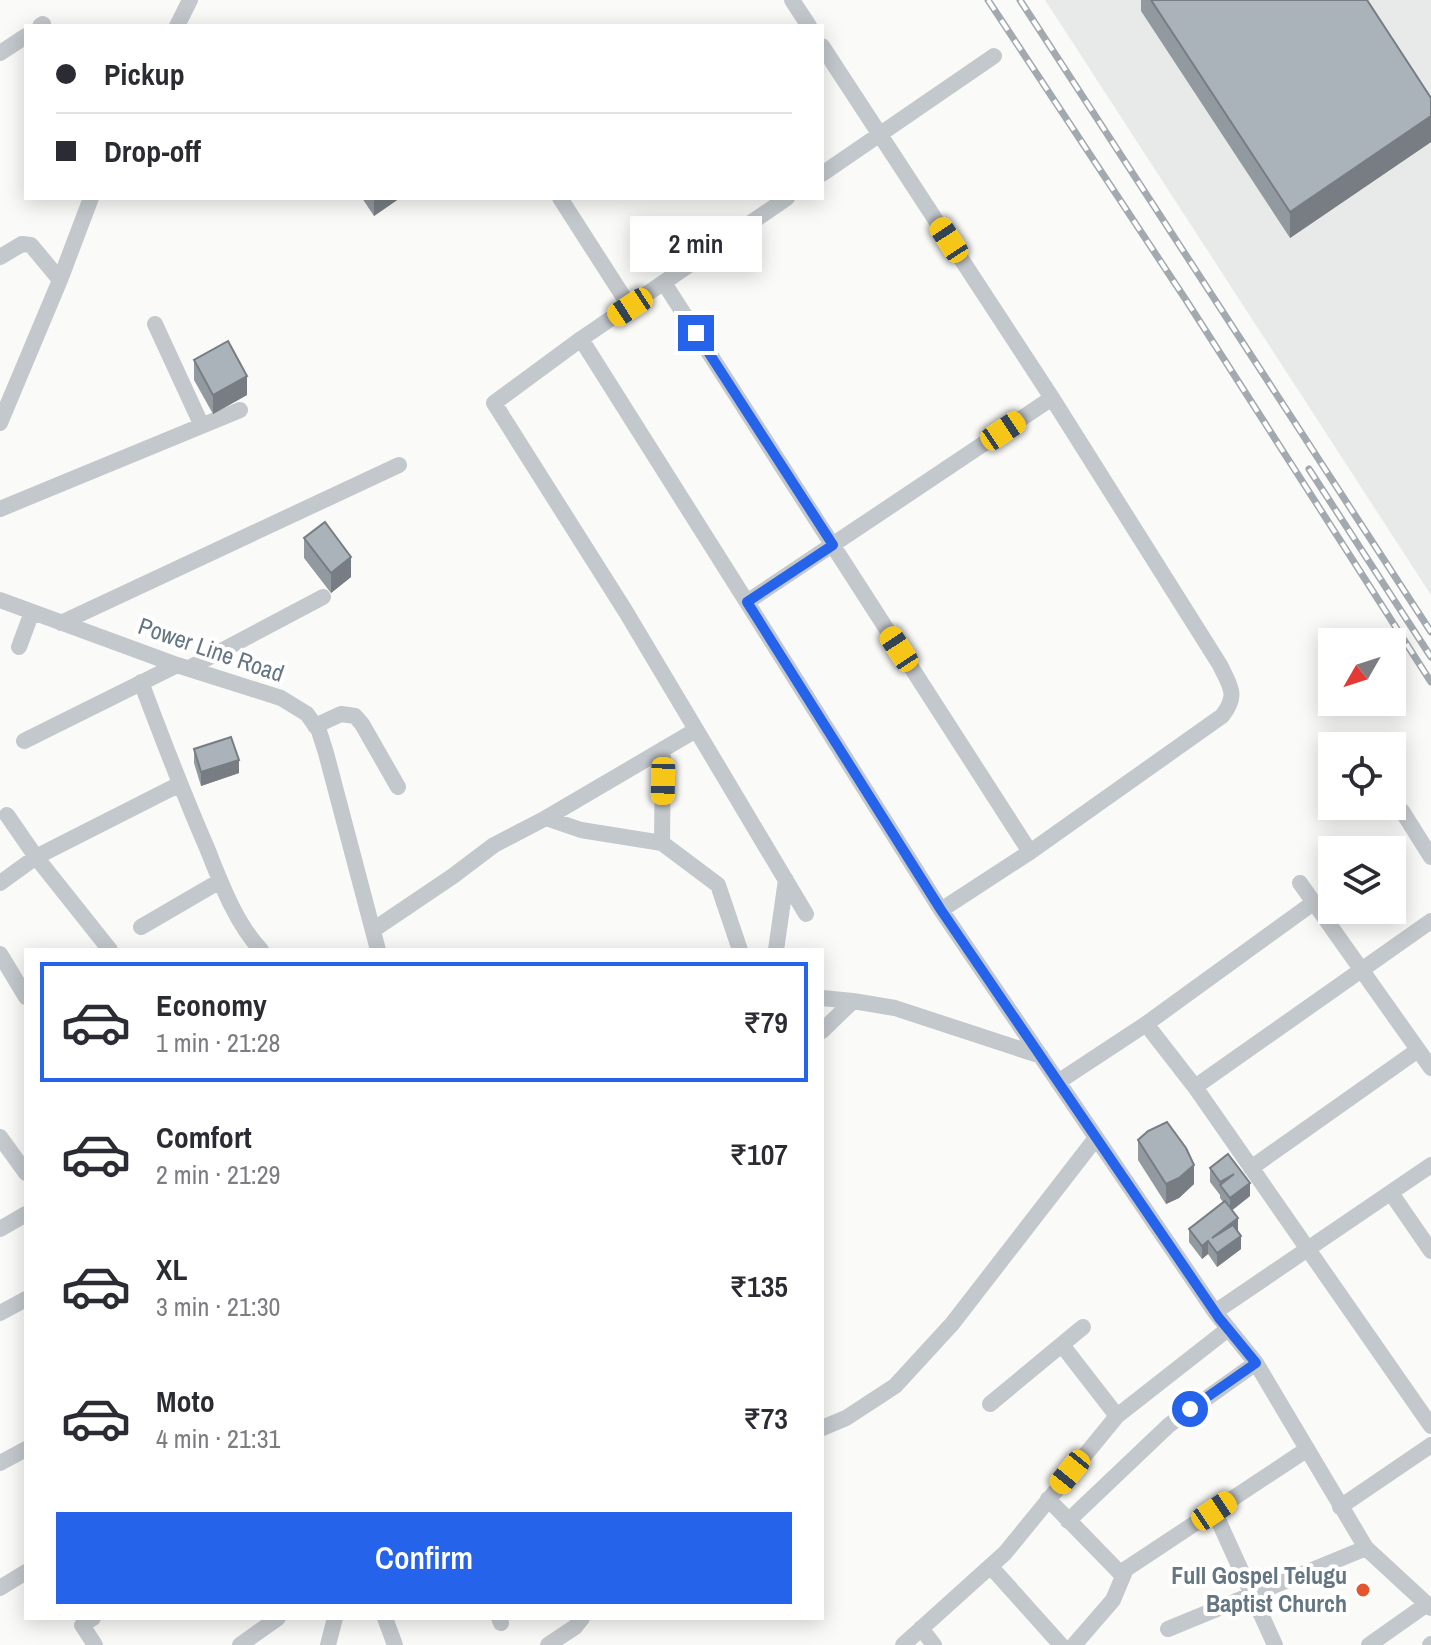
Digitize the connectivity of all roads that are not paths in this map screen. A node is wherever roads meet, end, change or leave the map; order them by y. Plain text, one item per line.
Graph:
1 (190, 0) edge
2 (792, 0) edge
3 (178, 24) edge
4 (808, 24) edge
5 (24, 37) edge
6 (824, 49) edge
7 (0, 53) edge
8 (994, 56) dead end
9 (880, 134) junction
10 (824, 173) edge
11 (90, 200) edge
12 (561, 200) edge
13 (784, 200) edge
14 (0, 257) edge
15 (60, 280) junction
16 (664, 283) junction
17 (630, 307) junction
18 (155, 324) dead end
19 (581, 339) junction
20 (1052, 398) junction
21 (240, 410) dead end
22 (0, 423) edge
23 (202, 426) junction
24 (399, 465) dead end
25 (0, 509) edge
26 (833, 545) junction
27 (323, 597) dead end
28 (0, 600) edge
29 (747, 602) junction
30 (32, 612) junction
31 (61, 623) junction
32 (19, 647) dead end
33 (183, 666) junction
34 (141, 682) junction
35 (315, 726) junction
36 (696, 730) junction
37 (24, 741) dead end
38 (663, 749) junction
39 (180, 784) junction
40 (398, 787) dead end
41 (7, 815) dead end
42 (1406, 817) edge
43 (546, 818) junction
44 (662, 843) junction
45 (1030, 852) junction
46 (36, 857) junction
47 (1431, 857) edge
48 (786, 880) junction
49 (220, 881) junction
50 (0, 883) edge
51 (1300, 883) dead end
52 (1313, 903) junction
53 (941, 910) junction
54 (806, 914) dead end
55 (1431, 921) edge
56 (141, 927) dead end
57 (373, 930) junction
58 (108, 948) edge
59 (259, 948) edge
60 (378, 948) edge
61 (739, 948) edge
62 (776, 948) edge
63 (0, 954) edge
64 (1362, 969) junction
65 (24, 994) edge
66 (824, 998) edge
67 (853, 1001) junction
68 (1146, 1024) junction
69 (824, 1029) edge
70 (1418, 1050) junction
71 (1041, 1056) junction
72 (1431, 1068) edge
73 (1058, 1082) junction
74 (1195, 1087) junction
75 (0, 1137) edge
76 (1096, 1138) junction
77 (1431, 1165) edge
78 (1251, 1168) junction
79 (24, 1170) edge
80 (1391, 1193) junction
81 (24, 1215) edge
82 (0, 1229) edge
83 (1308, 1250) junction
84 (1431, 1251) edge
85 (24, 1300) edge
86 (1215, 1312) junction
87 (0, 1313) edge
88 (1083, 1327) dead end
89 (1228, 1329) junction
90 (1062, 1345) junction
91 (1256, 1363) junction
92 (990, 1404) dead end
93 (1117, 1416) junction
94 (1431, 1426) edge
95 (824, 1427) edge
96 (1431, 1445) edge
97 (24, 1450) edge
98 (1306, 1450) junction
99 (0, 1463) edge
100 (1048, 1499) junction
101 (1340, 1507) junction
102 (1214, 1511) junction
103 (1068, 1521) junction
104 (1366, 1548) junction
105 (991, 1567) junction
106 (24, 1573) edge
107 (1123, 1576) junction
108 (0, 1588) edge
109 (1252, 1593) junction
110 (1429, 1606) edge
111 (90, 1620) edge
112 (275, 1620) edge
113 (334, 1620) edge
114 (386, 1620) edge
115 (580, 1620) edge
116 (921, 1628) junction
117 (1168, 1629) dead end
118 (1269, 1643) edge
119 (95, 1645) edge
120 (240, 1645) edge
121 (328, 1645) edge
122 (395, 1645) edge
123 (548, 1645) edge
124 (903, 1645) edge
125 (934, 1645) edge
126 (1061, 1645) edge
127 (1074, 1645) edge
128 (1369, 1645) edge

1 - 3 street
2 - 4 street
5 - 7 street
6 - 9 street
8 - 9 street
9 - 10 street
9 - 20 street
11 - 15 street
12 - 17 street
13 - 16 street
14 - 15 street
15 - 22 street
16 - 17 street
16 - 26 street
17 - 19 street
18 - 23 street
19 - 29 street
19 - 36 street
20 - 26 street
20 - 45 street
21 - 23 street
23 - 25 street
24 - 31 street
26 - 29 street
26 - 45 street
27 - 33 street
28 - 30 street, Power Line Road
29 - 53 street
30 - 31 street, Power Line Road
30 - 32 street
31 - 33 street, Power Line Road
33 - 34 street
33 - 35 street, Power Line Road
34 - 37 street
34 - 39 street
35 - 40 street
35 - 57 street, Power Line Road
36 - 38 street
36 - 48 street
38 - 43 street
38 - 44 street
39 - 46 street
39 - 49 street
41 - 46 street
42 - 47 street
43 - 44 street
43 - 57 street
44 - 61 street
45 - 53 street
46 - 50 street
46 - 58 street
48 - 54 street
48 - 62 street
49 - 56 street
49 - 59 street
51 - 52 street
52 - 64 street
52 - 68 street
53 - 71 street
55 - 64 street
57 - 60 street, Power Line Road
63 - 65 street
64 - 70 street
64 - 74 street
66 - 67 street
67 - 69 street
67 - 71 street
68 - 73 street
68 - 74 street
70 - 72 street
70 - 78 street
71 - 73 street
73 - 76 street
74 - 78 street
75 - 79 street
76 - 86 street
76 - 95 street
77 - 80 street
78 - 83 street
80 - 83 street
80 - 84 street
81 - 82 street
83 - 86 street
83 - 94 street
85 - 87 street
86 - 89 street
88 - 90 street
89 - 91 street
89 - 93 street
90 - 92 street
90 - 93 street
91 - 98 street
91 - 103 street
93 - 100 street
96 - 101 street
97 - 99 street
98 - 101 street
98 - 102 street
100 - 103 street
100 - 105 street
101 - 104 street
102 - 107 street
102 - 109 street
103 - 107 street
104 - 109 street
104 - 110 street
105 - 116 street
105 - 126 street
106 - 108 street
107 - 127 street
109 - 117 street
109 - 118 street
110 - 128 street
111 - 119 street
112 - 120 street
113 - 121 street
114 - 122 street
115 - 123 street
116 - 124 street
116 - 125 street

